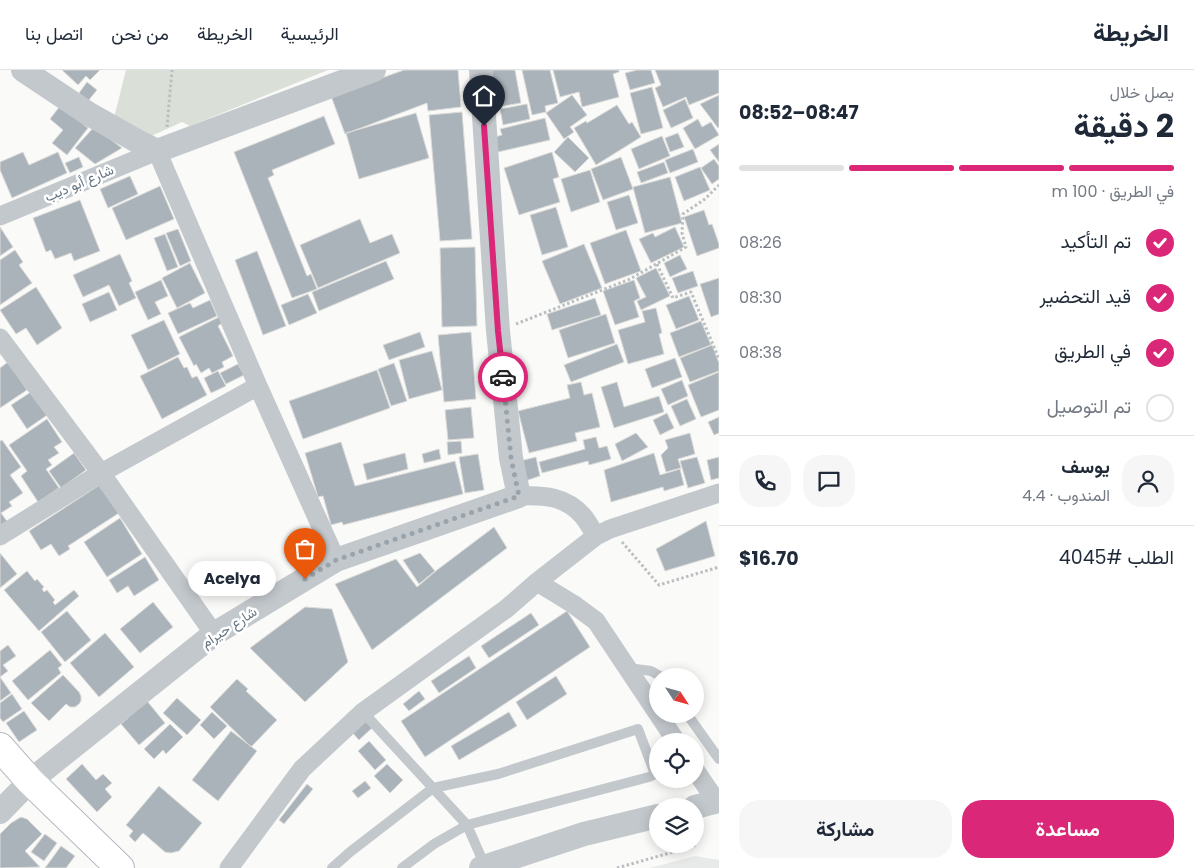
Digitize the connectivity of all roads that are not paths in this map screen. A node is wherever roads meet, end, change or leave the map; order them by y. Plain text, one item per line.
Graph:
1 (23, 70) edge
2 (374, 70) edge
3 (481, 70) edge
4 (162, 149) junction
5 (0, 216) edge
6 (0, 338) edge
7 (258, 386) junction
8 (101, 473) junction
9 (719, 493) edge
10 (519, 496) junction
11 (603, 532) junction
12 (0, 536) edge
13 (336, 560) junction
14 (538, 582) junction
15 (214, 634) junction
16 (627, 668) junction
17 (649, 671) edge
18 (649, 701) edge
19 (363, 712) junction
20 (693, 723) edge
21 (0, 747) edge
22 (719, 759) edge
23 (30, 781) junction
24 (434, 788) junction
25 (703, 788) edge
26 (710, 804) edge
27 (0, 812) edge
28 (649, 818) edge
29 (467, 825) junction
30 (483, 867) edge
31 (120, 868) edge
32 (229, 868) edge
33 (332, 868) edge
34 (402, 868) edge

1 - 4 street
2 - 4 street
3 - 10 street
4 - 5 street, شارع أبو ديب
4 - 7 street
6 - 8 street
7 - 8 street
7 - 13 street
8 - 12 street
8 - 15 street
9 - 11 street
10 - 11 street, شارع حيرام
10 - 13 street, شارع حيرام
11 - 14 street
13 - 15 street, شارع حيرام
14 - 16 street
14 - 19 street
15 - 23 street, شارع حيرام
16 - 17 lane
16 - 18 street
19 - 24 lane
19 - 32 street
20 - 22 lane
21 - 23 main road
23 - 27 street, شارع حيرام
23 - 31 main road
24 - 29 lane
24 - 29 lane
24 - 33 lane
25 - 26 street
28 - 30 street
29 - 30 lane
29 - 34 lane

